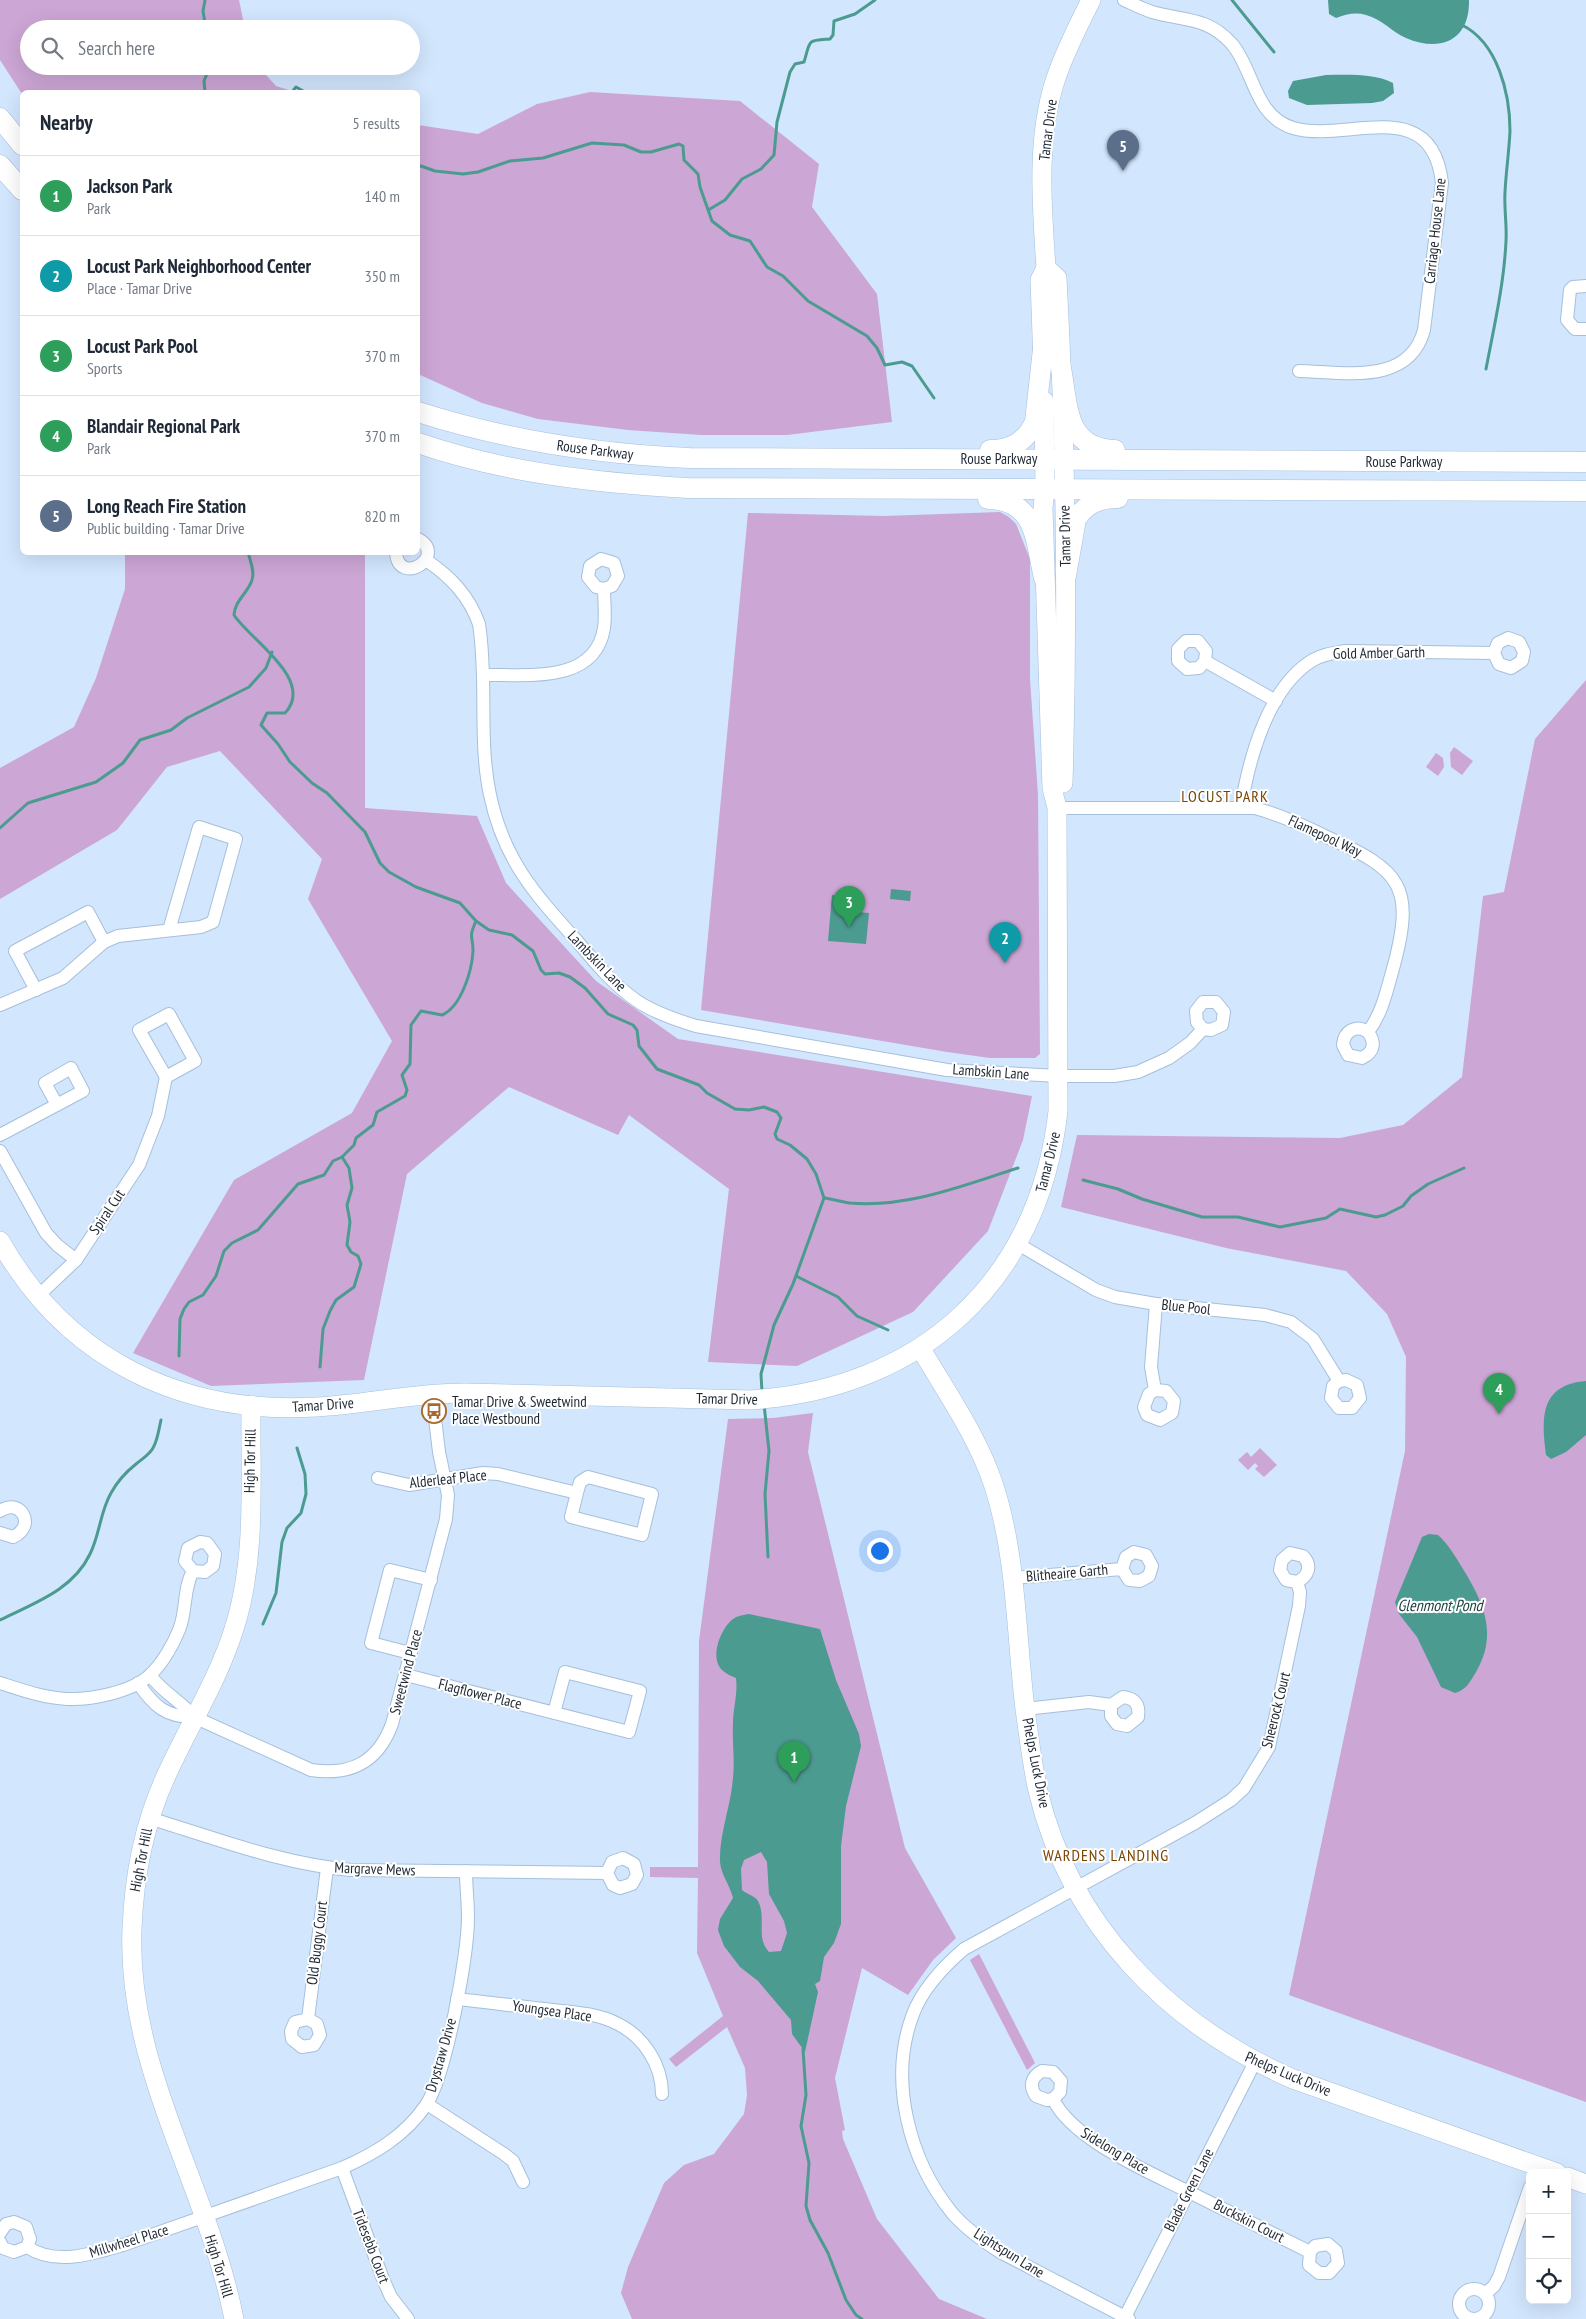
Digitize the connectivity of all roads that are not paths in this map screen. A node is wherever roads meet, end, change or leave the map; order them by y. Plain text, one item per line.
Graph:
1 (1091, 0) edge
2 (1124, 0) edge
3 (0, 118) edge
4 (20, 143) edge
5 (0, 165) edge
6 (20, 188) edge
7 (1046, 268) junction
8 (1586, 286) edge
9 (1586, 329) edge
10 (1043, 349) junction
11 (1061, 368) junction
12 (1299, 371) dead end
13 (420, 413) edge
14 (420, 444) edge
15 (1065, 458) junction
16 (810, 459) junction
17 (1045, 459) junction
18 (1306, 461) junction
19 (1586, 462) edge
20 (865, 488) junction
21 (1066, 489) junction
22 (1256, 489) junction
23 (1045, 490) junction
24 (1586, 491) edge
25 (420, 541) edge
26 (397, 555) edge
27 (426, 560) junction
28 (1066, 576) junction
29 (1044, 578) junction
30 (604, 589) dead end
31 (1494, 653) dead end
32 (1205, 662) dead end
33 (483, 675) junction
34 (1276, 701) junction
35 (1241, 807) junction
36 (1056, 808) junction
37 (169, 930) junction
38 (104, 942) junction
39 (36, 990) junction
40 (0, 1005) edge
41 (1203, 1029) dead end
42 (1368, 1032) dead end
43 (1059, 1076) junction
44 (166, 1077) junction
45 (58, 1104) dead end
46 (0, 1135) edge
47 (0, 1151) edge
48 (0, 1241) edge
49 (1018, 1244) junction
50 (76, 1260) junction
51 (38, 1296) junction
52 (1156, 1304) junction
53 (921, 1349) junction
54 (1339, 1381) dead end
55 (1155, 1390) dead end
56 (432, 1393) junction
57 (252, 1406) junction
58 (378, 1478) dead end
59 (445, 1479) junction
60 (577, 1493) junction
61 (0, 1512) edge
62 (0, 1533) edge
63 (1122, 1569) dead end
64 (193, 1571) dead end
65 (1013, 1578) junction
66 (431, 1580) junction
67 (1297, 1582) dead end
68 (410, 1653) junction
69 (150, 1675) junction
70 (406, 1675) junction
71 (138, 1683) junction
72 (0, 1684) edge
73 (1112, 1705) dead end
74 (1025, 1709) junction
75 (554, 1713) junction
76 (194, 1717) junction
77 (149, 1818) junction
78 (326, 1868) junction
79 (466, 1871) junction
80 (608, 1873) dead end
81 (1076, 1888) junction
82 (456, 1999) junction
83 (308, 2018) dead end
84 (1255, 2062) junction
85 (662, 2094) dead end
86 (1053, 2099) dead end
87 (427, 2104) junction
88 (342, 2168) junction
89 (1536, 2169) edge
90 (1571, 2178) edge
91 (523, 2182) dead end
92 (1586, 2184) edge
93 (1188, 2191) junction
94 (1526, 2199) edge
95 (203, 2217) junction
96 (0, 2233) edge
97 (0, 2242) edge
98 (27, 2246) junction
99 (1310, 2252) dead end
100 (1485, 2294) dead end
101 (1126, 2318) edge
102 (234, 2319) edge
103 (408, 2319) edge

1 - 7 street, Tamar Drive
2 - 12 street, Carriage House Lane
3 - 4 main road
5 - 6 main road
7 - 10 street, Tamar Drive
7 - 11 street, Tamar Drive
8 - 9 street
10 - 16 main road
10 - 17 street, Tamar Drive
11 - 15 street, Tamar Drive
11 - 18 main road
13 - 16 main road, Rouse Parkway
14 - 20 main road, Rouse Parkway
15 - 17 main road, Rouse Parkway
15 - 18 main road, Rouse Parkway
15 - 21 street, Tamar Drive
16 - 17 main road, Rouse Parkway
17 - 23 street, Tamar Drive
18 - 19 main road, Rouse Parkway
20 - 23 main road, Rouse Parkway
20 - 29 main road
21 - 22 main road, Rouse Parkway
21 - 23 main road, Rouse Parkway
21 - 28 street, Tamar Drive
22 - 24 main road, Rouse Parkway
22 - 28 main road
23 - 29 street, Tamar Drive
25 - 27 street
26 - 27 street
27 - 33 street, Lambskin Lane
28 - 36 street, Tamar Drive
29 - 36 street, Tamar Drive
30 - 33 street
31 - 34 street, Gold Amber Garth
32 - 34 street
33 - 43 street, Lambskin Lane
34 - 35 street, Gold Amber Garth
35 - 36 street, Flamepool Way
35 - 42 street, Flamepool Way
36 - 43 street, Tamar Drive
37 - 37 street
37 - 38 street
38 - 39 street
38 - 39 street
39 - 40 street
41 - 43 street, Lambskin Lane
43 - 49 street, Tamar Drive
44 - 44 street
44 - 50 street, Spiral Cut
45 - 46 street
47 - 50 street
48 - 51 street, Tamar Drive
49 - 52 street, Blue Pool
49 - 53 street, Tamar Drive
50 - 51 street, Spiral Cut
51 - 57 street, Tamar Drive
52 - 54 street, Blue Pool
52 - 55 street
53 - 56 street, Tamar Drive
53 - 65 street, Phelps Luck Drive
56 - 57 street, Tamar Drive
56 - 59 street, Sweetwind Place
57 - 76 street, High Tor Hill
58 - 59 street, Alderleaf Place
59 - 60 street, Alderleaf Place
59 - 66 street, Sweetwind Place
60 - 60 street
61 - 62 street
63 - 65 street, Blitheaire Garth
64 - 69 street
65 - 74 street, Phelps Luck Drive
66 - 68 street, Sweetwind Place
66 - 68 street
67 - 81 street, Sheerock Court
68 - 70 street, Sweetwind Place
69 - 71 street
69 - 76 street
70 - 75 street, Flagflower Place
70 - 76 street, Sweetwind Place
71 - 72 street
71 - 76 street
73 - 74 street
74 - 81 street, Phelps Luck Drive
75 - 75 street, Flagflower Place
76 - 77 street, High Tor Hill
77 - 78 street, Margrave Mews
77 - 95 street, High Tor Hill
78 - 79 street, Margrave Mews
78 - 83 street, Old Buggy Court
79 - 80 street, Margrave Mews
79 - 82 street, Drystraw Drive
81 - 84 street, Phelps Luck Drive
81 - 101 street, Lightspun Lane
82 - 85 street, Youngsea Place
82 - 87 street, Drystraw Drive
84 - 89 street, Phelps Luck Drive
84 - 93 street, Blade Green Lane
86 - 93 street, Sidelong Place
87 - 88 street, Drystraw Drive
87 - 91 street
88 - 95 street, Drystraw Drive
88 - 103 street, Tidesebb Court
90 - 92 street
93 - 99 street, Buckskin Court
93 - 101 street, Blade Green Lane
94 - 100 street
95 - 98 street, Millwheel Place
95 - 102 street, High Tor Hill
96 - 98 street
97 - 98 street, Millwheel Place

